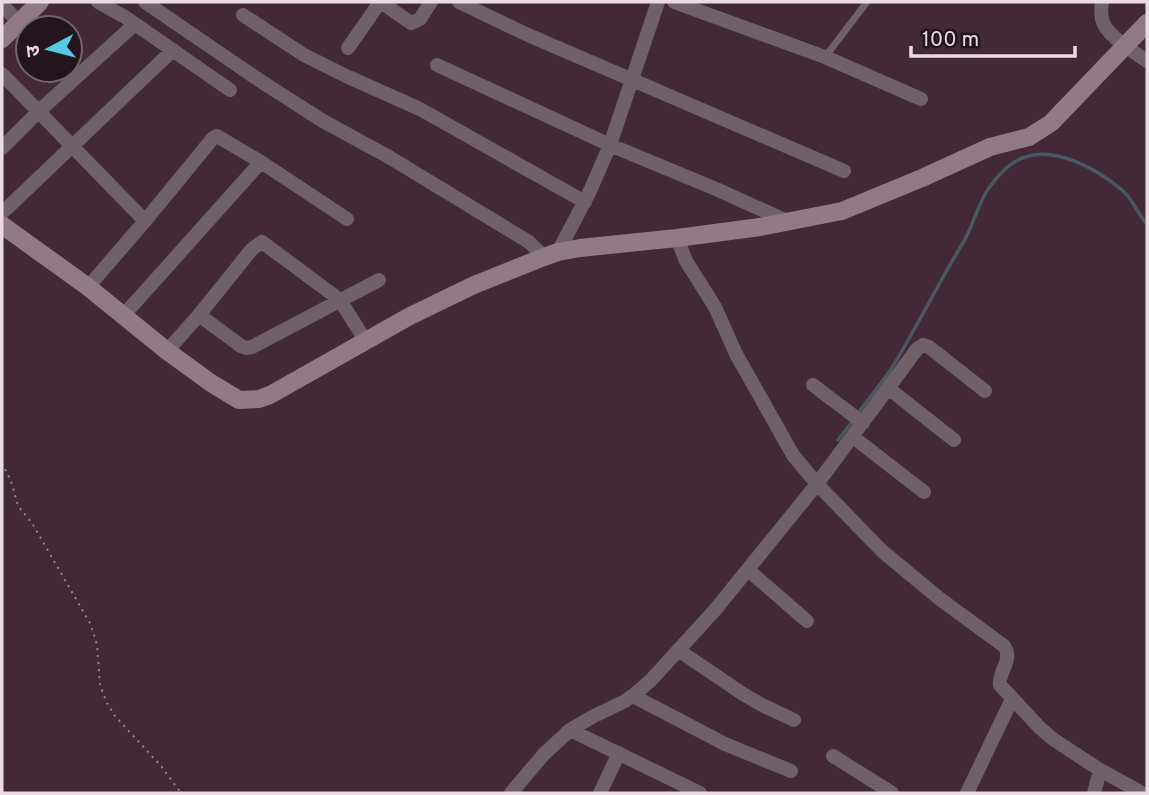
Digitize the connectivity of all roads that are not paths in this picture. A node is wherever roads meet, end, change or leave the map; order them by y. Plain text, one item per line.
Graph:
1 (98, 2) edge
2 (145, 2) edge
3 (380, 2) edge
4 (431, 2) edge
5 (459, 2) edge
6 (658, 2) edge
7 (674, 2) edge
8 (867, 2) edge
9 (1102, 2) edge
10 (2, 4) edge
11 (243, 15) dead end
12 (14, 17) edge
13 (1147, 23) edge
14 (135, 24) junction
15 (1126, 46) junction
16 (348, 48) dead end
17 (173, 50) junction
18 (825, 57) junction
19 (1147, 61) edge
20 (437, 65) dead end
21 (2, 74) edge
22 (631, 79) junction
23 (230, 90) dead end
24 (921, 99) dead end
25 (39, 111) junction
26 (72, 145) junction
27 (610, 145) junction
28 (2, 148) edge
29 (261, 162) junction
30 (844, 171) dead end
31 (584, 202) junction
32 (2, 213) edge
33 (347, 219) dead end
34 (145, 221) junction
35 (789, 222) junction
36 (2, 225) edge
37 (677, 239) junction
38 (551, 255) junction
39 (379, 280) dead end
40 (88, 287) junction
41 (341, 300) junction
42 (199, 315) junction
43 (124, 316) junction
44 (365, 340) junction
45 (167, 351) junction
46 (813, 385) dead end
47 (888, 388) junction
48 (985, 391) dead end
49 (858, 419) junction
50 (853, 437) junction
51 (954, 440) dead end
52 (817, 484) junction
53 (925, 492) dead end
54 (748, 570) junction
55 (807, 621) dead end
56 (678, 650) junction
57 (633, 696) junction
58 (1012, 699) junction
59 (794, 720) dead end
60 (570, 730) junction
61 (618, 753) junction
62 (833, 756) dead end
63 (1100, 770) junction
64 (791, 771) dead end
65 (511, 793) edge
66 (600, 793) edge
67 (700, 793) edge
68 (892, 793) edge
69 (967, 793) edge
70 (1094, 793) edge
71 (1142, 793) edge

1 - 14 street
2 - 38 street
3 - 4 street
3 - 16 street
5 - 22 street
6 - 22 street
7 - 18 street
8 - 18 lane
9 - 15 street
10 - 12 street
11 - 31 street
13 - 15 street
14 - 17 street
14 - 25 street
15 - 19 street
15 - 35 street
17 - 23 street
17 - 26 street
18 - 24 street
20 - 27 street
21 - 25 street
22 - 27 street
22 - 30 street
25 - 26 street
25 - 28 street
26 - 32 street
26 - 34 street
27 - 31 street
27 - 35 street
29 - 33 street
29 - 34 street
29 - 43 street
31 - 38 street
34 - 40 street
35 - 37 street
36 - 40 street
37 - 38 street
37 - 52 street
38 - 44 street
39 - 41 street
40 - 43 street
41 - 42 street
41 - 42 street
41 - 44 street
42 - 45 street
43 - 45 street
44 - 45 street
46 - 49 street
47 - 48 street
47 - 49 street
47 - 51 street
49 - 50 street
50 - 52 street
50 - 53 street
52 - 54 street
52 - 58 street
54 - 55 street
54 - 56 street
56 - 57 street
56 - 59 street
57 - 60 street
57 - 64 street
58 - 63 street
58 - 69 street
60 - 61 street
60 - 65 street
61 - 66 street
61 - 67 street
62 - 68 street
63 - 70 street
63 - 71 street

